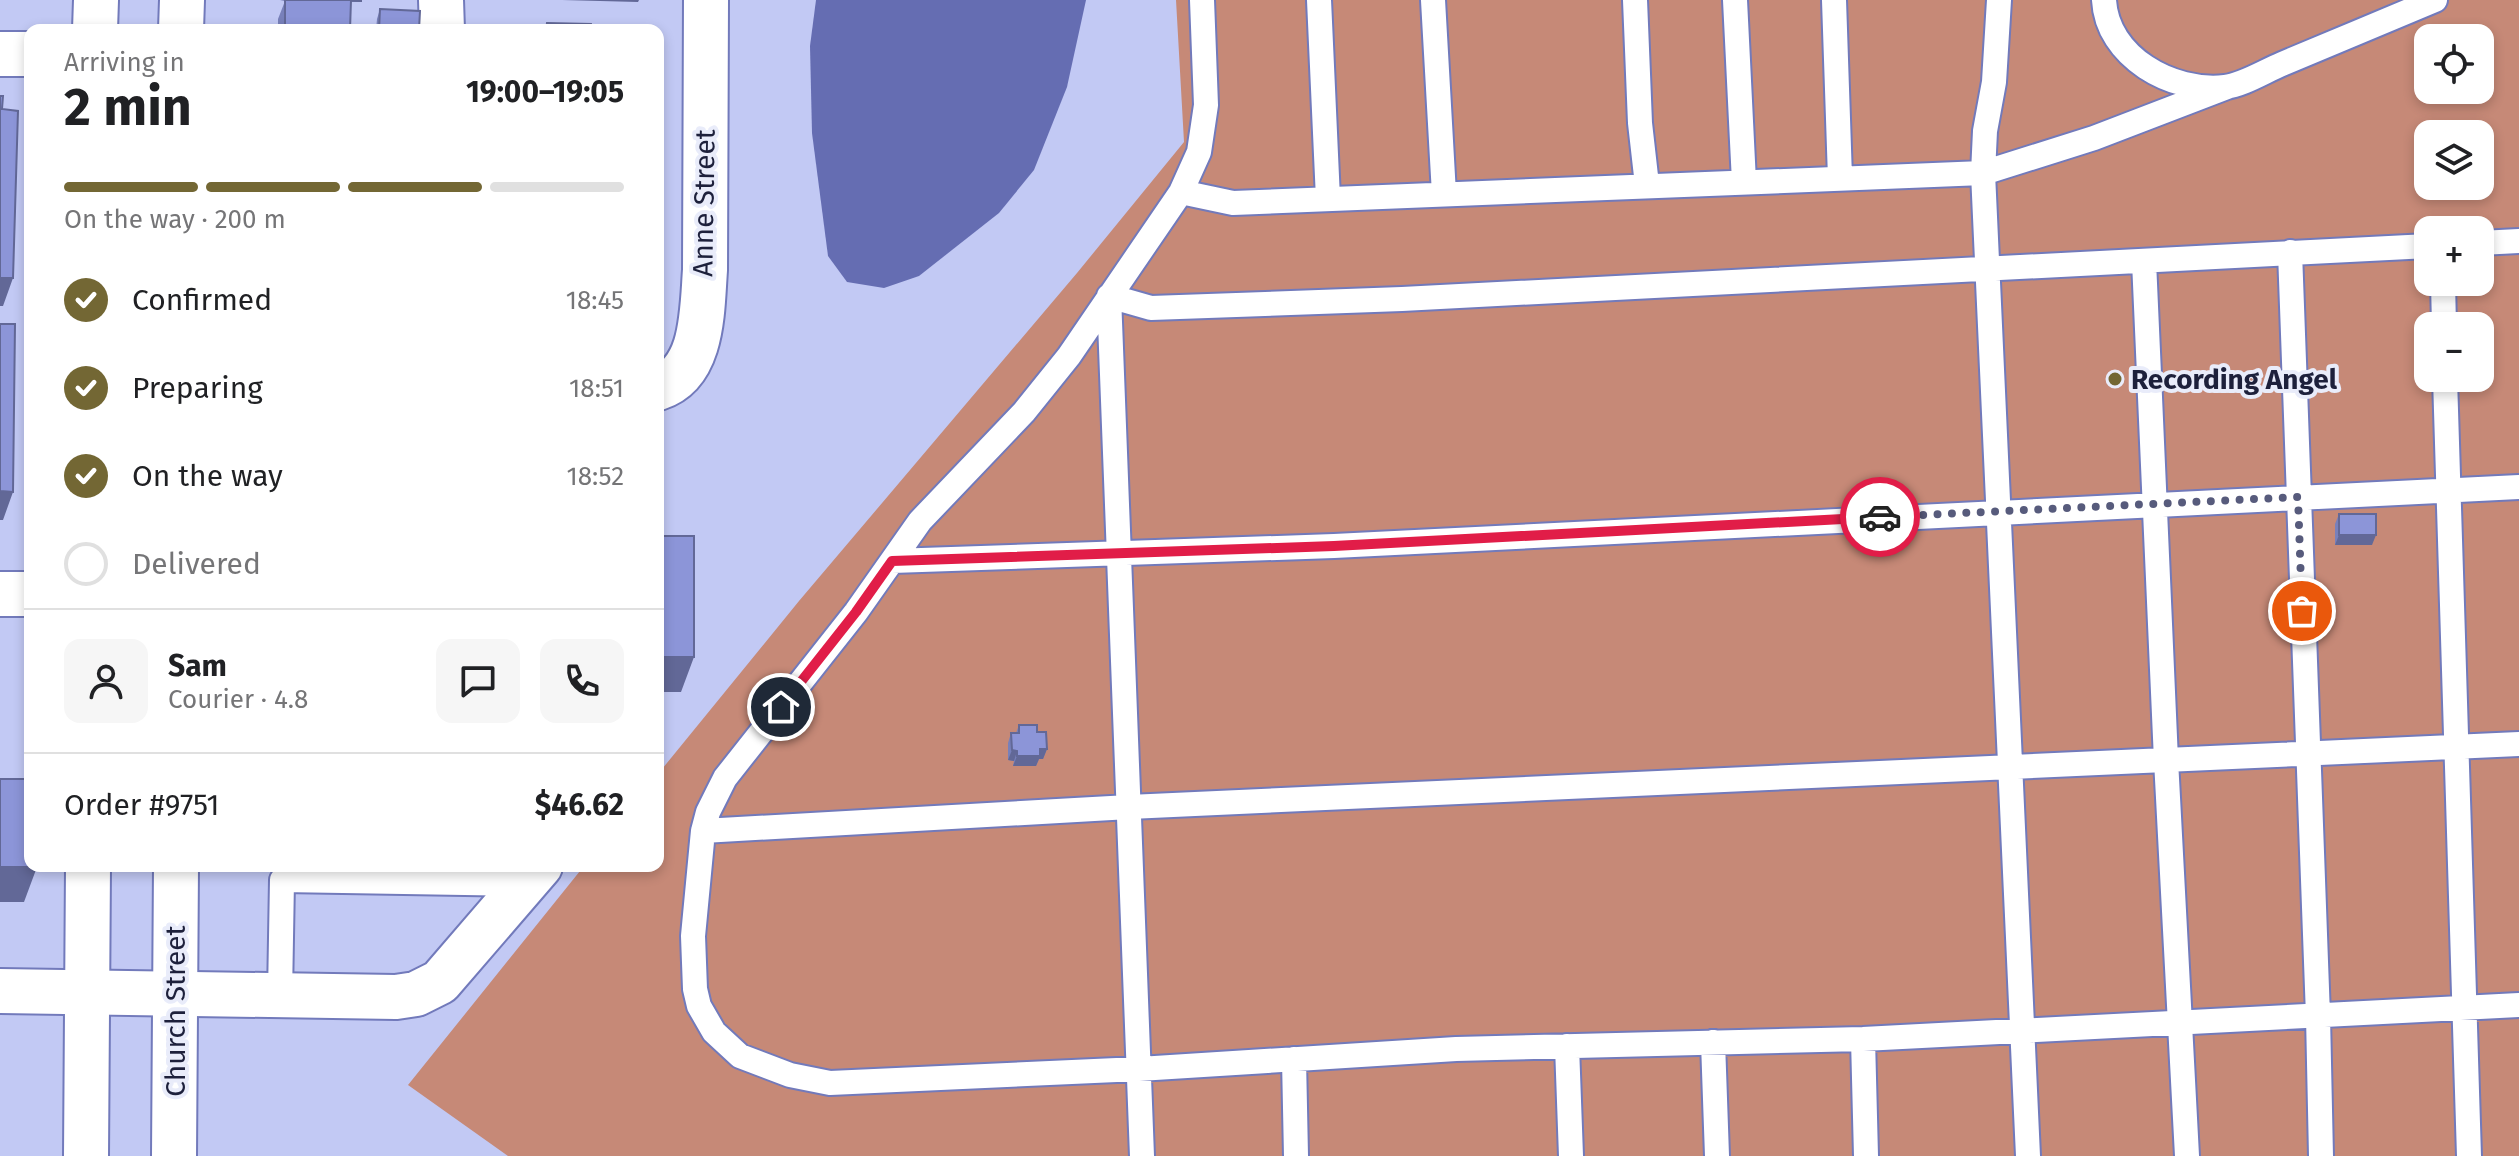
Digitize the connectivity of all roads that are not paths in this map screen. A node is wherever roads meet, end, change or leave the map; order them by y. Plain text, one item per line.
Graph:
1 (96, 0) edge
2 (182, 0) edge
3 (441, 0) edge
4 (706, 0) edge
5 (1202, 0) edge
6 (1319, 0) edge
7 (1433, 0) edge
8 (1635, 0) edge
9 (1735, 0) edge
10 (1834, 0) edge
11 (1999, 0) edge
12 (2104, 0) edge
13 (2435, 0) edge
14 (95, 24) edge
15 (181, 24) edge
16 (442, 24) edge
17 (0, 54) edge
18 (24, 54) edge
19 (2227, 87) junction
20 (1983, 173) junction
21 (1840, 178) junction
22 (1744, 182) junction
23 (1647, 185) junction
24 (1181, 192) junction
25 (1444, 194) junction
26 (1328, 199) junction
27 (2519, 241) edge
28 (2494, 242) edge
29 (2414, 247) edge
30 (2290, 252) junction
31 (2144, 261) junction
32 (1987, 270) junction
33 (1109, 296) junction
34 (664, 386) edge
35 (2445, 392) edge
36 (2519, 487) edge
37 (2449, 491) junction
38 (2298, 497) junction
39 (2155, 504) junction
40 (1998, 511) junction
41 (1119, 553) junction
42 (892, 561) junction
43 (0, 594) edge
44 (24, 594) edge
45 (2519, 744) edge
46 (2456, 747) junction
47 (2307, 754) junction
48 (2166, 760) junction
49 (2010, 767) junction
50 (1129, 807) junction
51 (703, 831) junction
52 (88, 872) edge
53 (176, 872) edge
54 (533, 875) edge
55 (0, 991) edge
56 (88, 991) junction
57 (175, 993) junction
58 (280, 995) junction
59 (2519, 1005) edge
60 (2464, 1008) junction
61 (2318, 1016) junction
62 (2180, 1023) junction
63 (2022, 1032) junction
64 (1863, 1039) junction
65 (1713, 1042) junction
66 (1567, 1046) junction
67 (1294, 1059) junction
68 (1139, 1069) junction
69 (86, 1156) edge
70 (174, 1156) edge
71 (1142, 1156) edge
72 (1296, 1156) edge
73 (1571, 1156) edge
74 (1717, 1156) edge
75 (1866, 1156) edge
76 (2028, 1156) edge
77 (2187, 1156) edge
78 (2321, 1156) edge
79 (2469, 1156) edge

1 - 14 street
2 - 15 street
3 - 16 street
4 - 34 street, Anne Street
5 - 24 lane
6 - 26 lane
7 - 25 lane
8 - 23 lane
9 - 22 lane
10 - 21 lane
11 - 20 lane
12 - 19 lane
13 - 19 lane
17 - 18 street
19 - 20 lane
20 - 21 lane
20 - 32 lane
21 - 22 lane
22 - 23 lane
23 - 25 lane
24 - 26 lane
24 - 33 lane
25 - 26 lane
27 - 28 lane
29 - 30 lane
30 - 31 lane
30 - 38 lane
31 - 32 lane
31 - 39 lane
32 - 33 lane
32 - 40 lane
33 - 41 lane
33 - 42 lane
35 - 37 lane
36 - 37 lane
37 - 38 lane
37 - 46 lane
38 - 39 lane
38 - 47 lane
39 - 40 lane
39 - 48 lane
40 - 41 lane
40 - 49 lane
41 - 42 lane
41 - 50 lane
42 - 51 lane
43 - 44 street
45 - 46 lane
46 - 47 lane
46 - 60 lane
47 - 48 lane
47 - 61 lane
48 - 49 lane
48 - 62 lane
49 - 50 lane
49 - 63 lane
50 - 51 lane
50 - 68 lane
51 - 68 lane
52 - 56 street
53 - 57 street, Church Street
54 - 58 street
54 - 58 lane
55 - 56 street
56 - 57 street
56 - 69 street
57 - 58 street
57 - 70 street, Church Street
59 - 60 lane
60 - 61 lane
60 - 79 lane
61 - 62 lane
61 - 78 lane
62 - 63 lane
62 - 77 lane
63 - 64 lane
63 - 76 lane
64 - 65 lane
64 - 75 lane
65 - 66 lane
65 - 74 lane
66 - 67 lane
66 - 73 lane
67 - 68 lane
67 - 72 lane
68 - 71 lane

